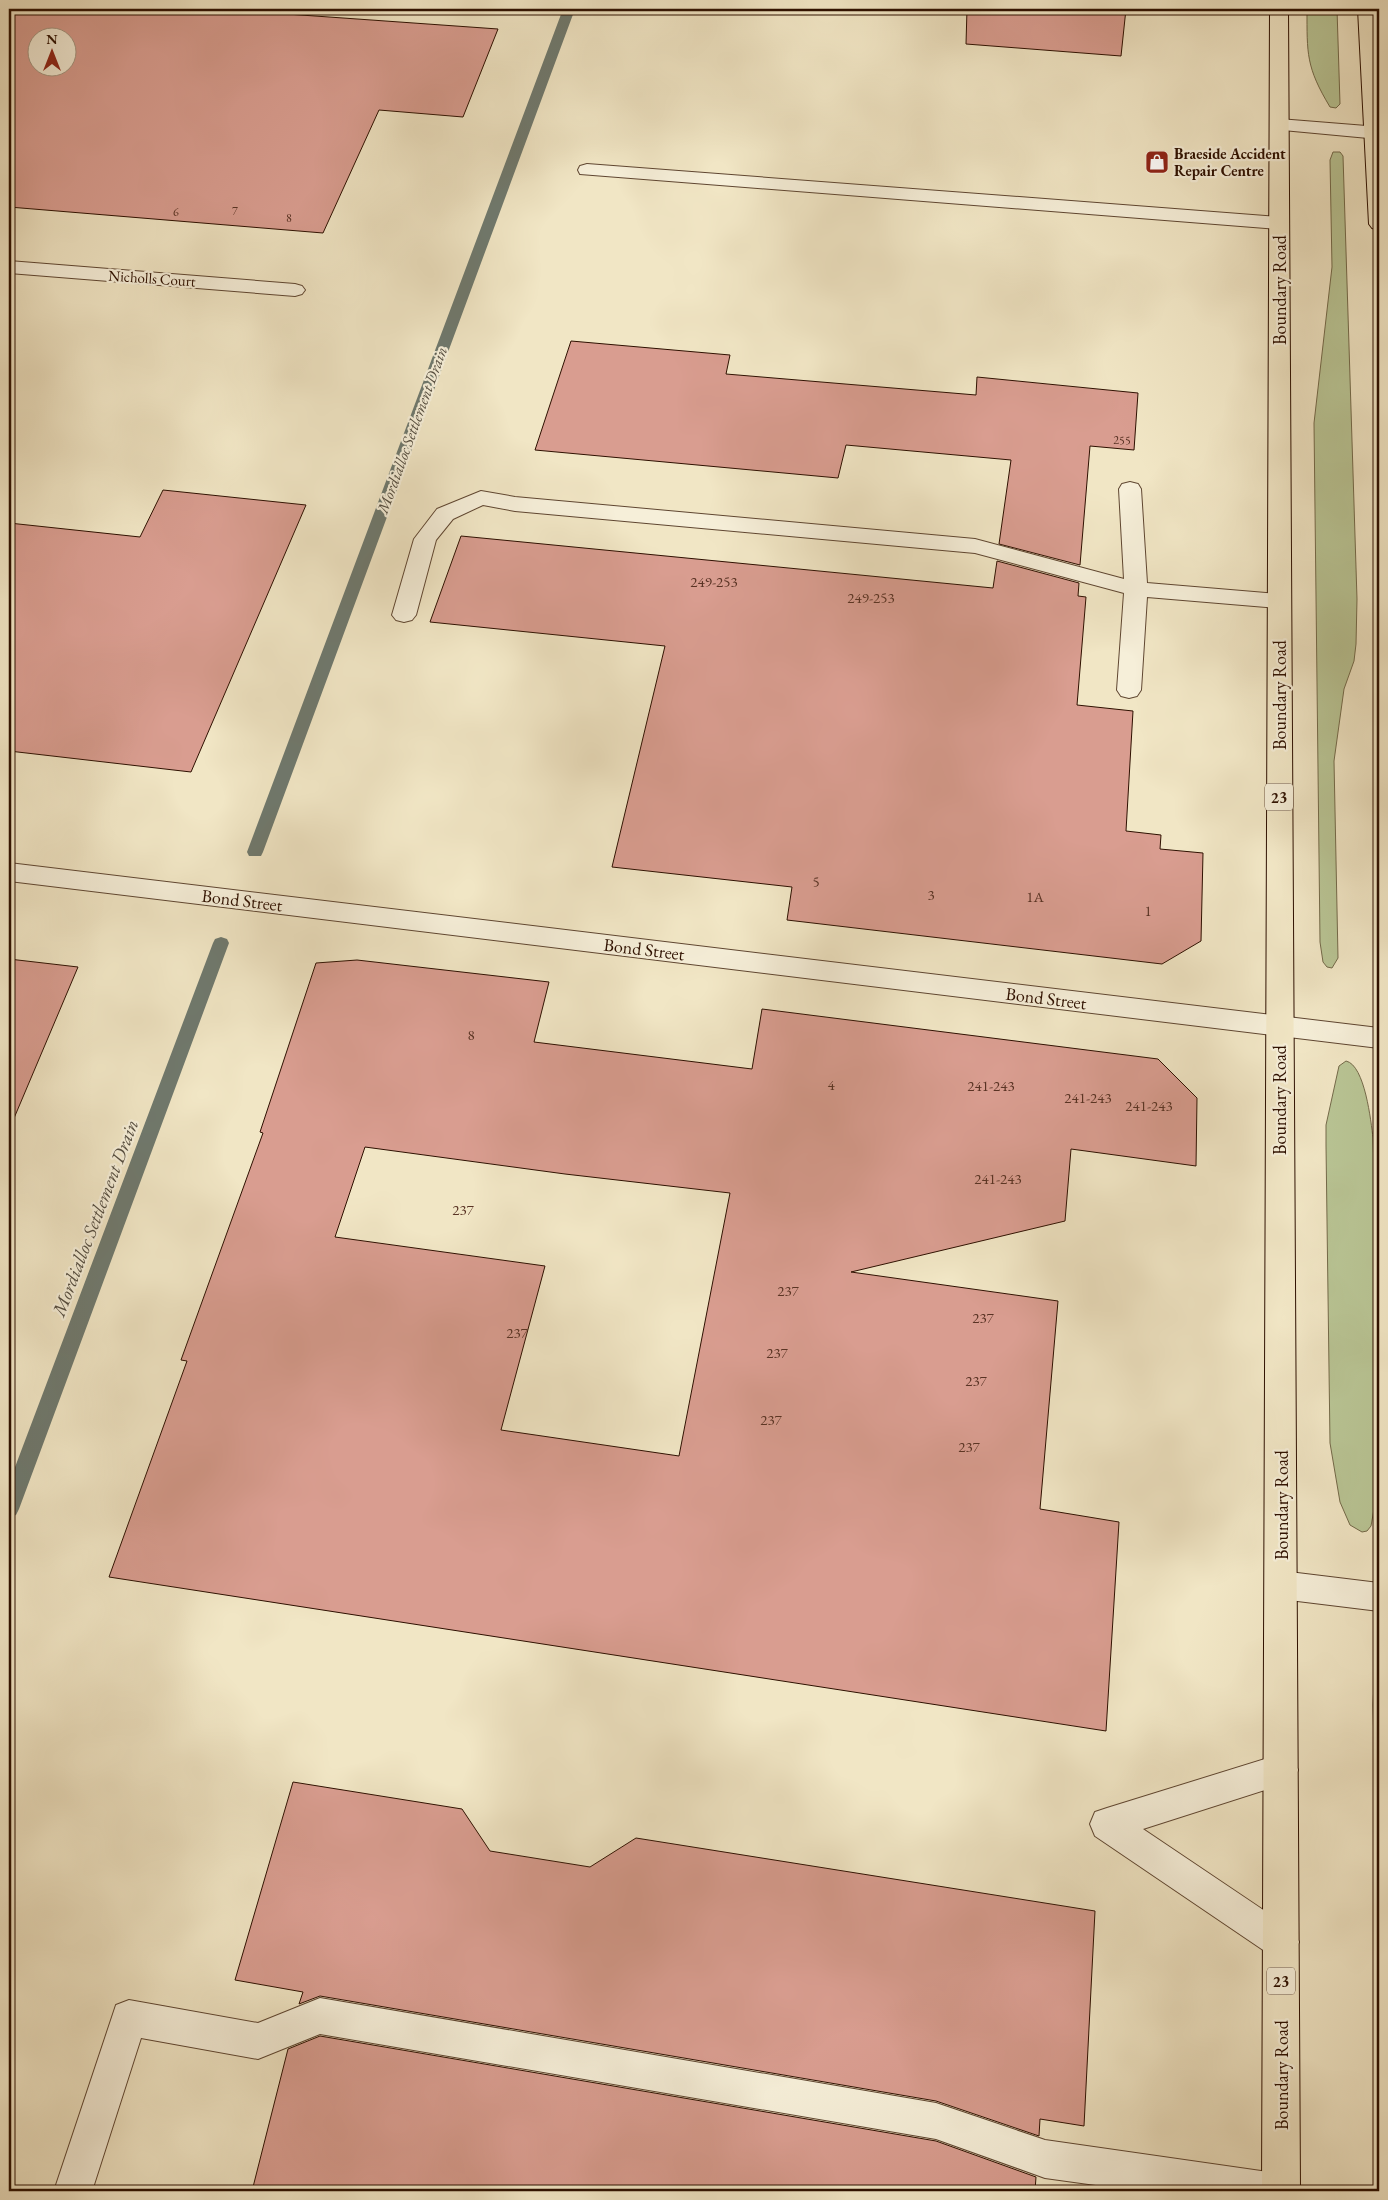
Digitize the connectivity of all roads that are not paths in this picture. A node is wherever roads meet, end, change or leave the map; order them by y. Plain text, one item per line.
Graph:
1 (1279, 9) edge
2 (1367, 9) edge
3 (1375, 69) edge
4 (1280, 125) junction
5 (1377, 133) edge
6 (586, 170) dead end
7 (1378, 175) edge
8 (1279, 223) junction
9 (1379, 224) edge
10 (9, 267) edge
11 (295, 290) dead end
12 (1130, 489) dead end
13 (1136, 589) junction
14 (1279, 601) junction
15 (404, 615) dead end
16 (1129, 690) dead end
17 (9, 872) edge
18 (1279, 1026) junction
19 (1379, 1038) edge
20 (1282, 1585) junction
21 (1379, 1597) edge
22 (1281, 1770) junction
23 (1281, 1942) junction
24 (74, 2191) edge
25 (1268, 2191) edge
26 (1281, 2191) edge

1 - 4 main road, Boundary Road / 23
2 - 3 main road
3 - 5 main road
4 - 5 street
4 - 8 main road, Boundary Road / 23
5 - 7 main road
6 - 8 street
7 - 9 main road
8 - 14 main road, Boundary Road / 23
10 - 11 street, Nicholls Court
12 - 13 street
13 - 14 street
13 - 15 street
13 - 16 street
14 - 18 main road, Boundary Road / 23
17 - 18 street, Bond Street
18 - 19 street, Bond Street
18 - 20 main road, Boundary Road / 23
20 - 21 street
20 - 22 main road, Boundary Road / 23
22 - 23 main road, Boundary Road / 23
22 - 23 street
23 - 26 main road, Boundary Road / 23
24 - 25 street

